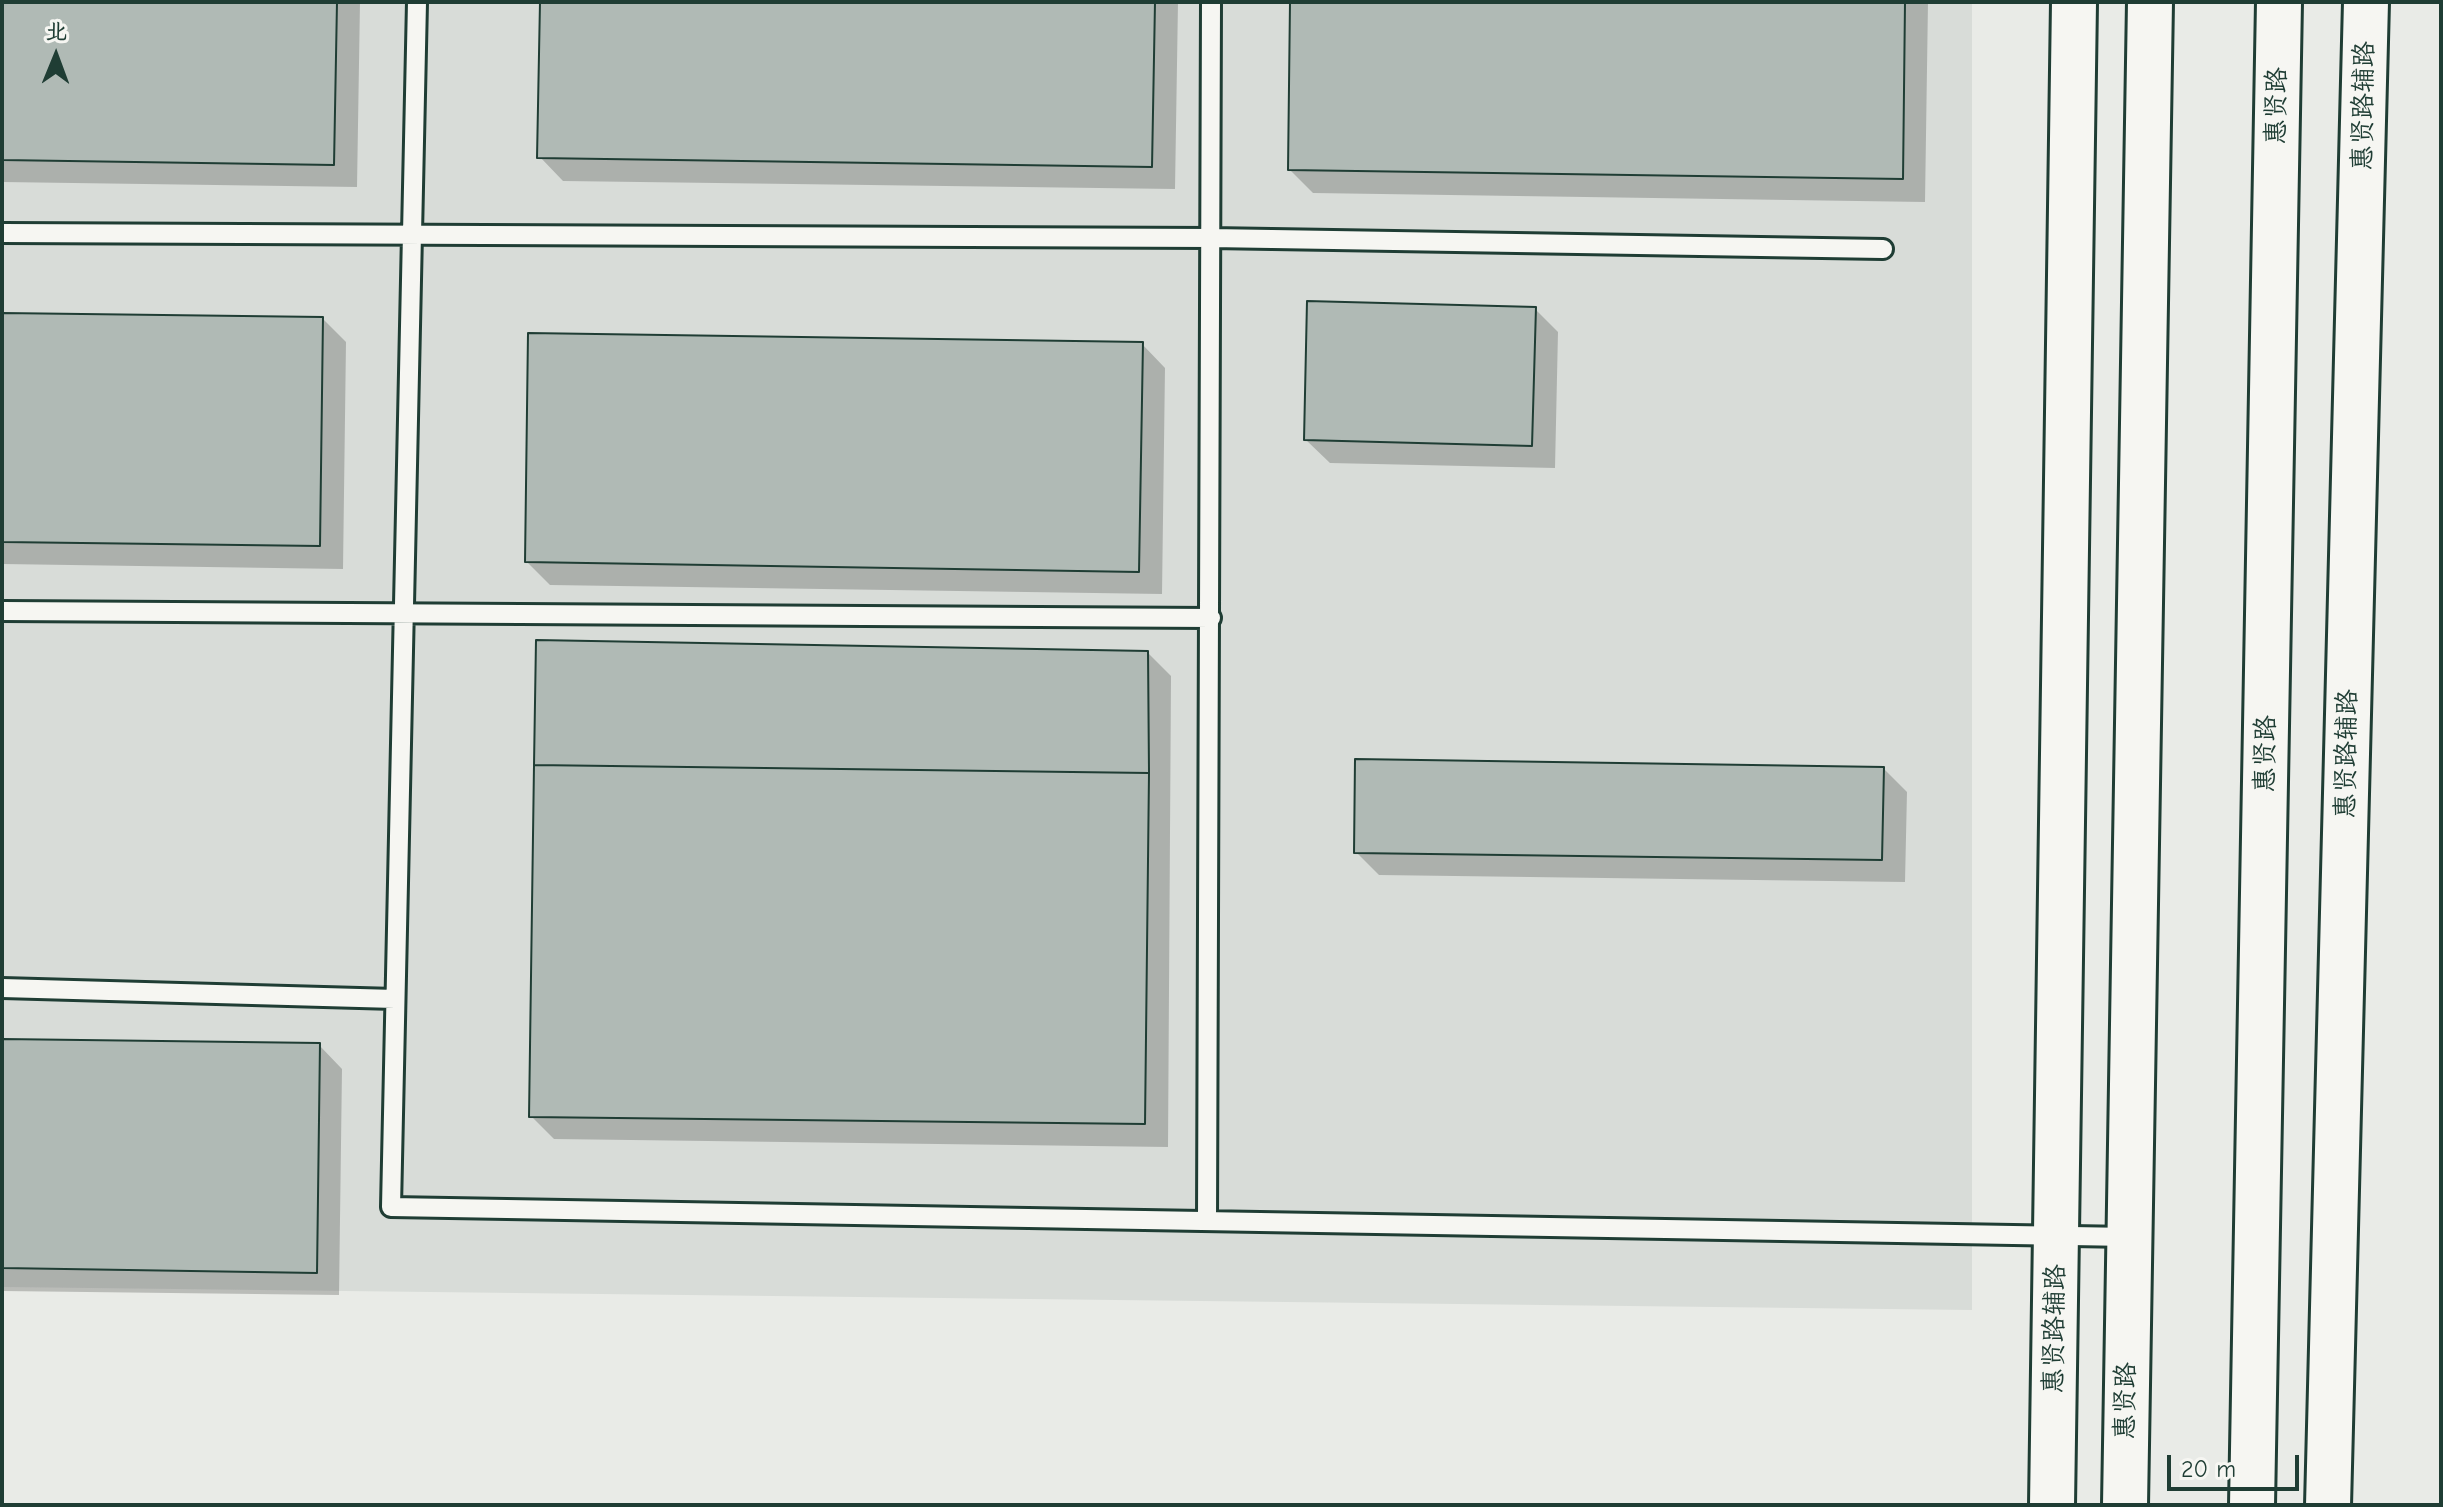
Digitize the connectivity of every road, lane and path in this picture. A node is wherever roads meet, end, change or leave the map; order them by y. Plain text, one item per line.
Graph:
1 (417, 2) edge
2 (1211, 2) edge
3 (2074, 2) edge
4 (2150, 2) edge
5 (2279, 2) edge
6 (2366, 2) edge
7 (2, 233) edge
8 (412, 237) junction
9 (1211, 238) junction
10 (1883, 249) dead end
11 (2, 611) edge
12 (404, 615) junction
13 (1211, 618) junction
14 (2, 988) edge
15 (395, 999) junction
16 (1207, 1221) junction
17 (2056, 1236) junction
18 (2129, 1237) junction
19 (2052, 1505) edge
20 (2125, 1505) edge
21 (2252, 1505) edge
22 (2328, 1505) edge

1 - 8 lane
2 - 9 lane
3 - 17 street, 惠贤路辅路
4 - 18 street, 惠贤路
5 - 21 street, 惠贤路
6 - 22 street, 惠贤路辅路
7 - 8 lane
8 - 9 lane
8 - 12 lane
9 - 10 lane
9 - 13 lane
11 - 12 lane
12 - 13 lane
12 - 15 lane
13 - 16 lane
14 - 15 lane
15 - 16 lane
16 - 17 lane
17 - 18 lane
17 - 19 street, 惠贤路辅路
18 - 20 street, 惠贤路

